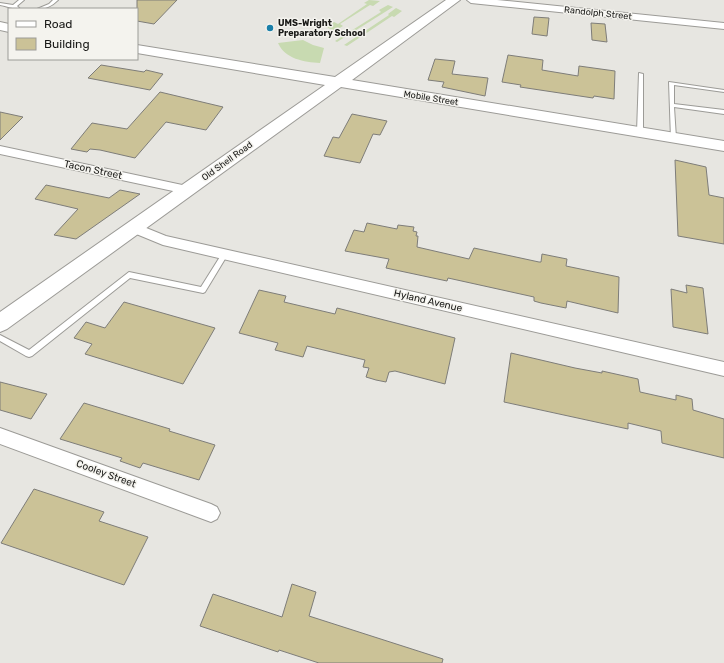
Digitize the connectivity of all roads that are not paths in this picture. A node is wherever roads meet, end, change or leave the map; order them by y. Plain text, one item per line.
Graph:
1 (22, 0) edge
2 (56, 0) edge
3 (454, 0) edge
4 (471, 0) edge
5 (0, 4) edge
6 (16, 8) edge
7 (43, 8) edge
8 (724, 26) edge
9 (138, 49) edge
10 (641, 74) dead end
11 (337, 82) junction
12 (724, 91) edge
13 (672, 105) junction
14 (724, 112) edge
15 (640, 132) junction
16 (673, 138) junction
17 (724, 146) edge
18 (0, 150) edge
19 (187, 190) junction
20 (134, 228) junction
21 (225, 254) junction
22 (0, 323) edge
23 (0, 338) edge
24 (724, 370) edge
25 (0, 436) edge
26 (211, 512) dead end

1 - 6 lane
2 - 7 lane
3 - 11 street, Old Shell Road
4 - 8 street, Randolph Street
5 - 6 lane
9 - 11 street, Mobile Street
10 - 15 lane
11 - 15 street, Mobile Street
11 - 19 street, Old Shell Road
12 - 13 lane
13 - 14 lane
13 - 16 lane
15 - 16 street, Mobile Street
16 - 17 street, Mobile Street
18 - 19 street, Tacon Street
19 - 20 street, Old Shell Road
20 - 21 street, Hyland Avenue
20 - 22 street, Old Shell Road
21 - 23 lane
21 - 24 street, Hyland Avenue
25 - 26 street, Cooley Street

